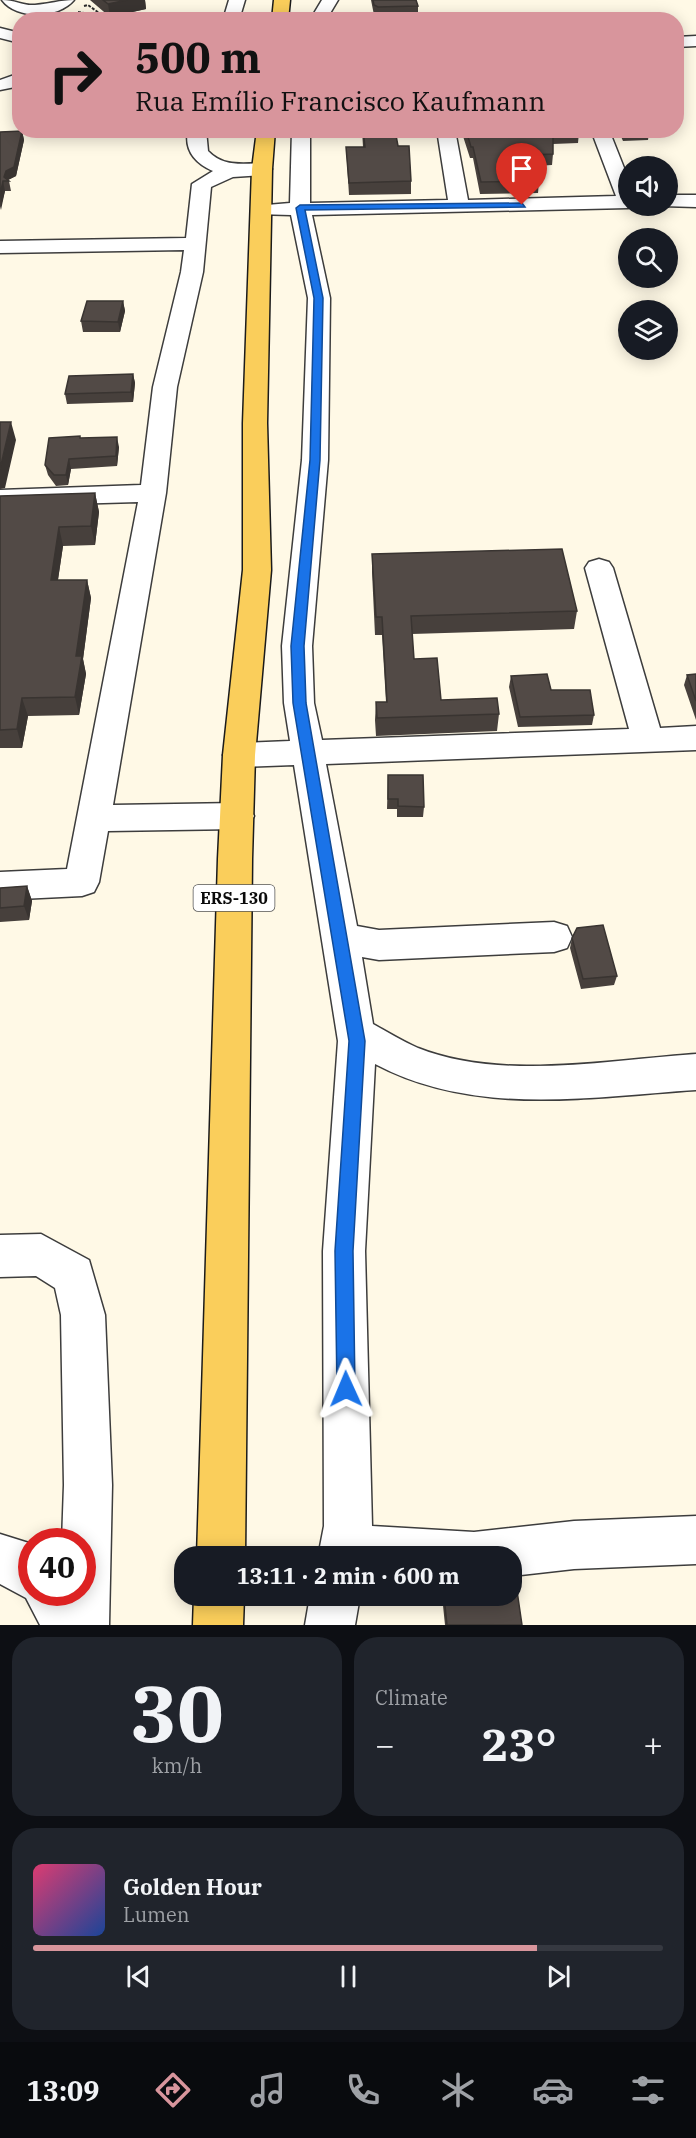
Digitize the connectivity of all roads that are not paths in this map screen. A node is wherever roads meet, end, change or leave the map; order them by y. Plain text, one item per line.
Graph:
1 (65, 1) edge
2 (7, 2) edge
3 (195, 138) edge
4 (265, 138) edge
5 (301, 138) edge
6 (447, 138) edge
7 (603, 138) edge
8 (200, 156) junction
9 (262, 169) junction
10 (229, 171) junction
11 (618, 176) edge
12 (202, 184) junction
13 (678, 201) edge
14 (696, 201) edge
15 (618, 202) edge
16 (459, 207) junction
17 (300, 208) junction
18 (262, 210) junction
19 (195, 244) junction
20 (0, 247) edge
21 (153, 493) junction
22 (0, 498) edge
23 (599, 568) dead end
24 (696, 738) edge
25 (648, 741) junction
26 (309, 753) junction
27 (239, 755) junction
28 (237, 816) junction
29 (95, 819) junction
30 (0, 886) edge
31 (554, 937) dead end
32 (341, 939) junction
33 (355, 1033) junction
34 (696, 1072) edge
35 (0, 1256) edge
36 (696, 1540) edge
37 (221, 1546) edge
38 (344, 1546) edge
39 (522, 1551) edge
40 (0, 1559) edge
41 (18, 1564) edge
42 (57, 1606) edge
43 (219, 1606) edge
44 (333, 1606) edge
45 (68, 1625) edge
46 (84, 1625) edge
47 (218, 1625) edge
48 (330, 1625) edge

1 - 2 street
3 - 8 street
4 - 9 main road, ERS-130
5 - 17 street
6 - 16 street
7 - 11 street
8 - 10 street
8 - 12 street
9 - 10 street
9 - 18 main road, ERS-130
10 - 12 street
12 - 19 street
13 - 14 street
15 - 16 street
16 - 17 street
17 - 18 street
17 - 26 street
18 - 27 main road, ERS-130
19 - 20 street
19 - 21 street
21 - 22 street
21 - 29 street
23 - 25 street
24 - 25 street
25 - 26 street
26 - 27 street
26 - 32 street
27 - 28 main road, ERS-130
28 - 29 street
28 - 37 main road, ERS-130
29 - 30 street
31 - 32 street
32 - 33 street
33 - 34 street
33 - 38 street
35 - 46 street
36 - 39 street
40 - 41 street
42 - 45 street
43 - 47 main road
44 - 48 street

